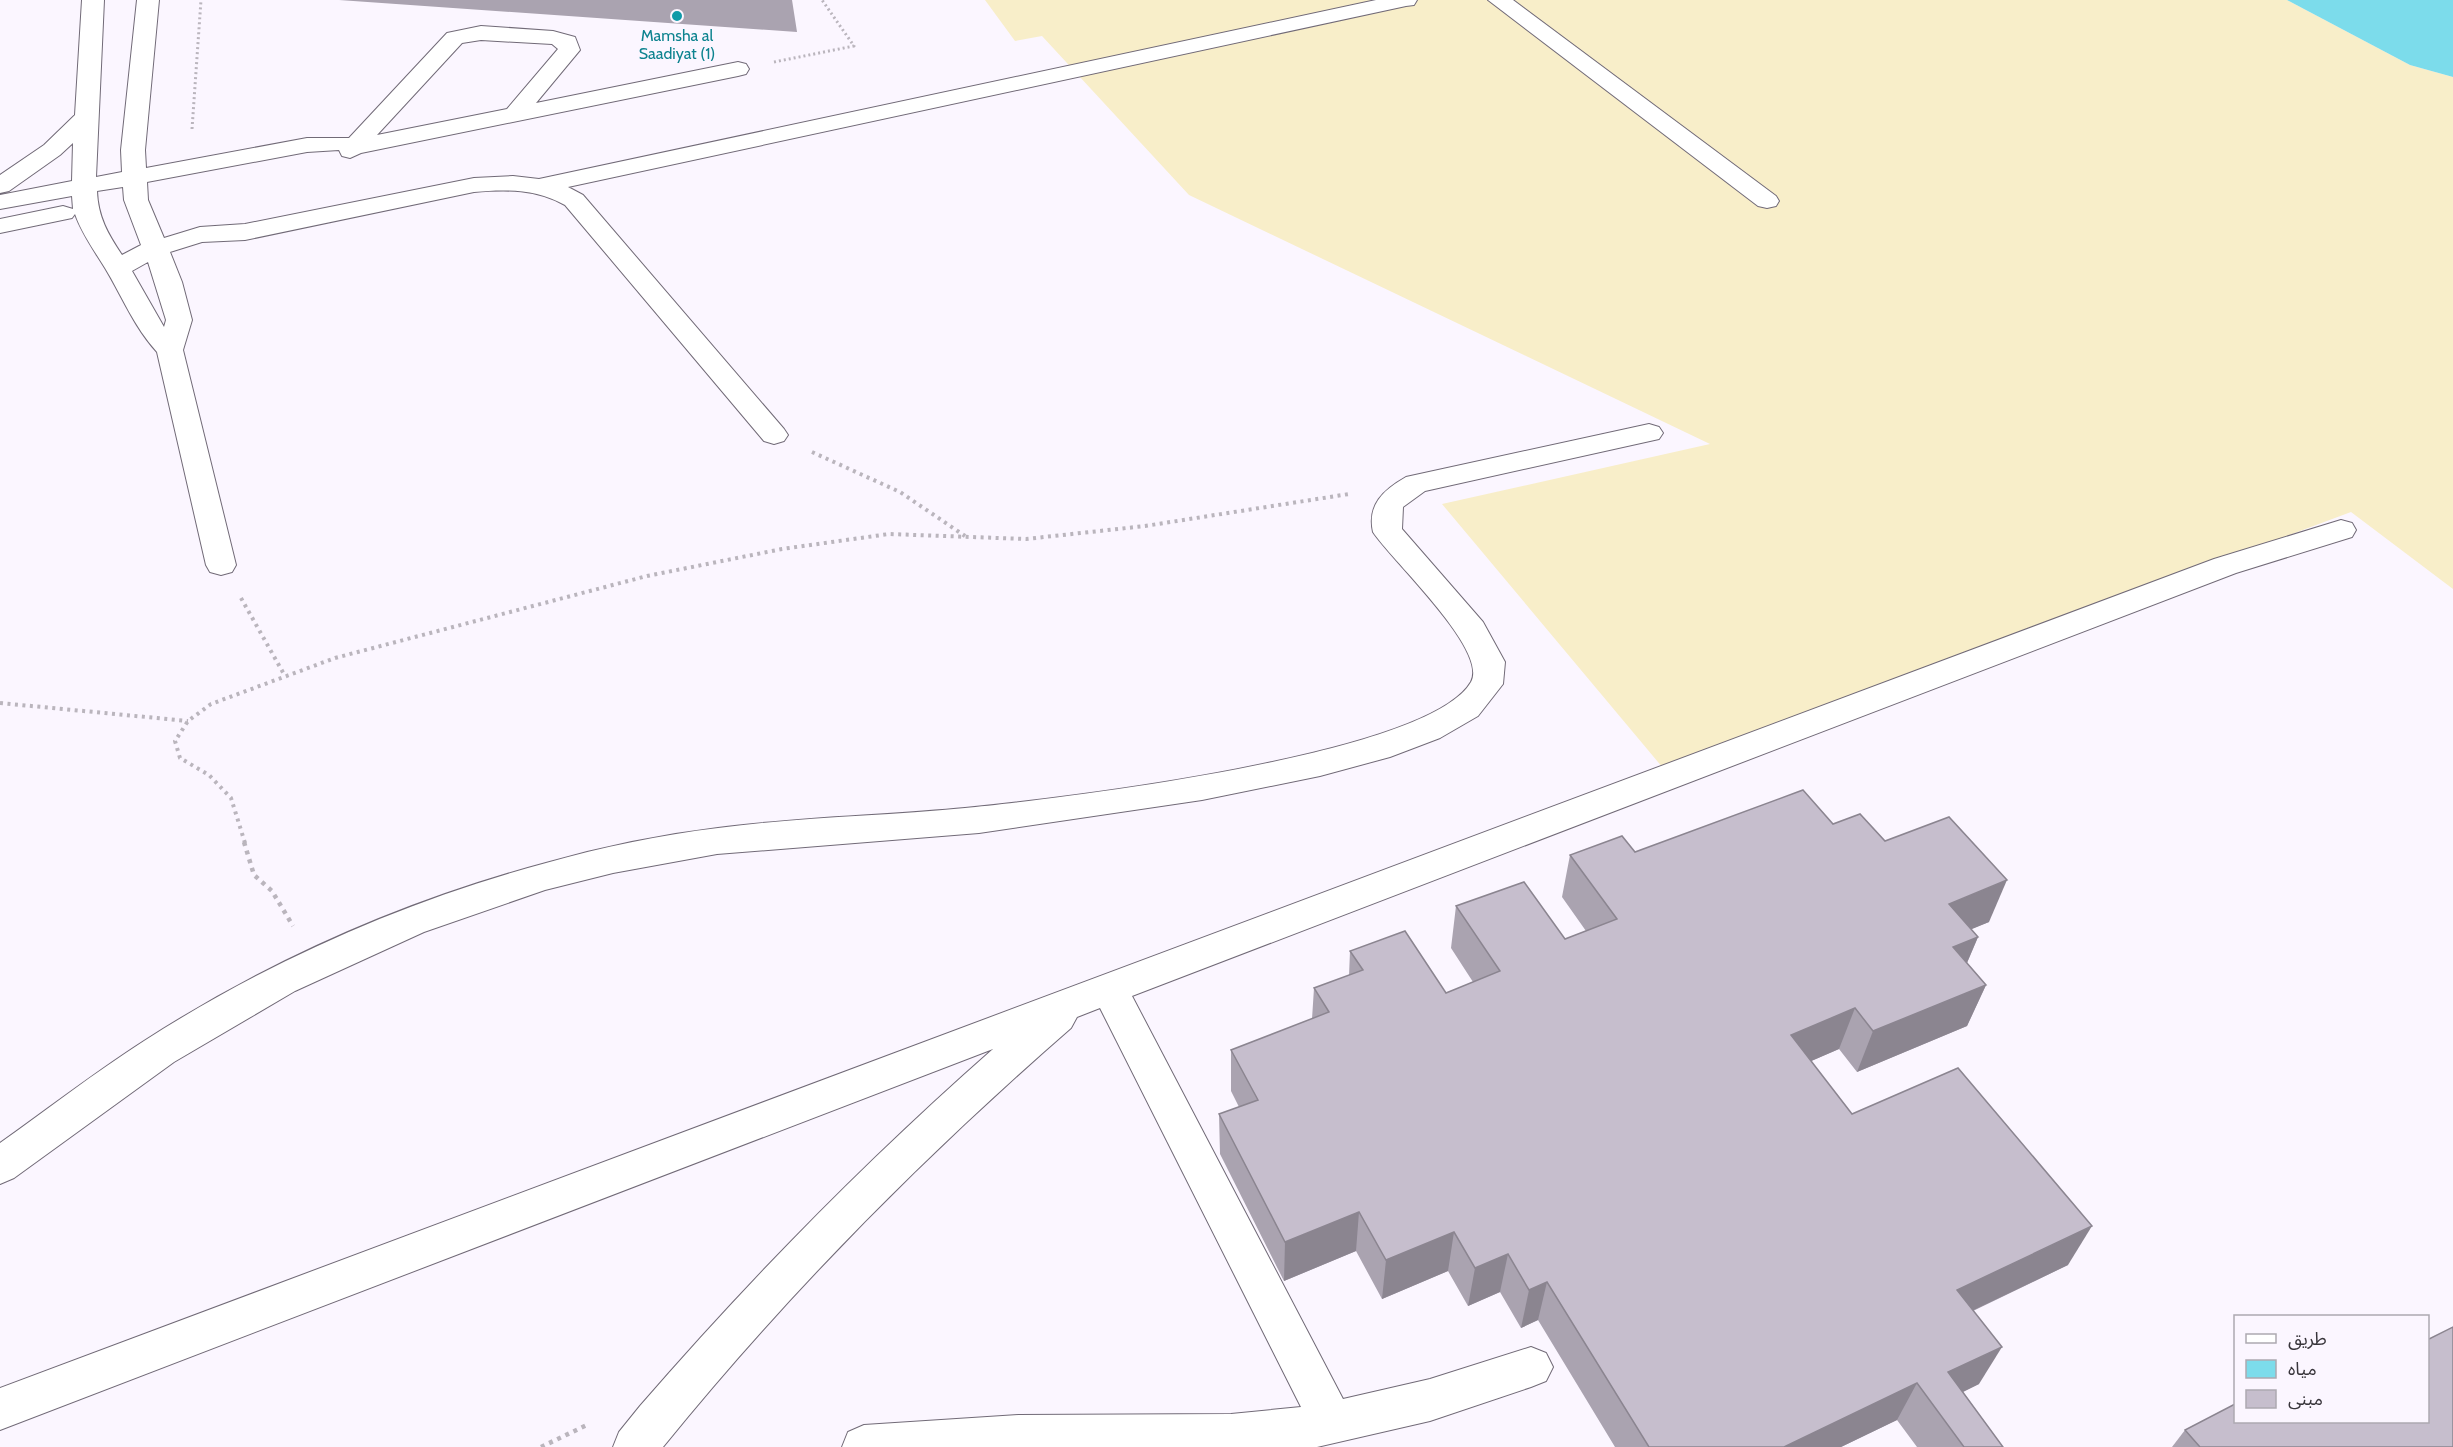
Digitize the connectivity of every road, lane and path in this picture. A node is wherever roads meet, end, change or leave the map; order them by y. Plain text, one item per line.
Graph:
1 (93, 0) edge
2 (147, 0) edge
3 (201, 0) edge
4 (822, 0) edge
5 (1407, 0) edge
6 (1499, 0) edge
7 (738, 69) joint
8 (515, 114) junction
9 (86, 117) junction
10 (192, 130) dead end
11 (355, 147) junction
12 (0, 186) edge
13 (540, 186) junction
14 (135, 188) junction
15 (84, 198) junction
16 (1767, 201) dead end
17 (0, 202) edge
18 (0, 226) edge
19 (245, 232) junction
20 (155, 248) junction
21 (118, 268) junction
22 (169, 282) junction
23 (170, 350) junction
24 (1649, 433) dead end
25 (774, 435) joint
26 (1416, 484) junction
27 (2340, 530) dead end
28 (966, 536) junction
29 (221, 565) joint
30 (285, 676) junction
31 (0, 703) edge
32 (188, 721) junction
33 (315, 963) junction
34 (1093, 995) junction
35 (0, 1166) edge
36 (1531, 1367) dead end
37 (0, 1409) edge
38 (1332, 1423) junction
39 (635, 1447) edge
40 (864, 1447) edge

1 - 9 street
2 - 14 street
3 - 10 path
4 - 7 path
5 - 13 street
6 - 16 street
7 - 8 street
8 - 11 street
8 - 11 street
9 - 12 street
9 - 15 street
11 - 14 street
13 - 19 street
13 - 25 street
14 - 15 street
14 - 20 street
15 - 17 street
15 - 18 street
15 - 21 street
19 - 20 street
19 - 22 street
20 - 21 street
20 - 22 street
21 - 23 street
22 - 23 street
23 - 29 street
24 - 26 street
25 - 28 path
26 - 28 path
26 - 33 street
27 - 34 street
28 - 30 path
29 - 30 path
30 - 32 path
31 - 32 path
32 - 33 path
33 - 35 street
34 - 37 street
34 - 38 street
34 - 39 street
36 - 38 street
38 - 40 street

